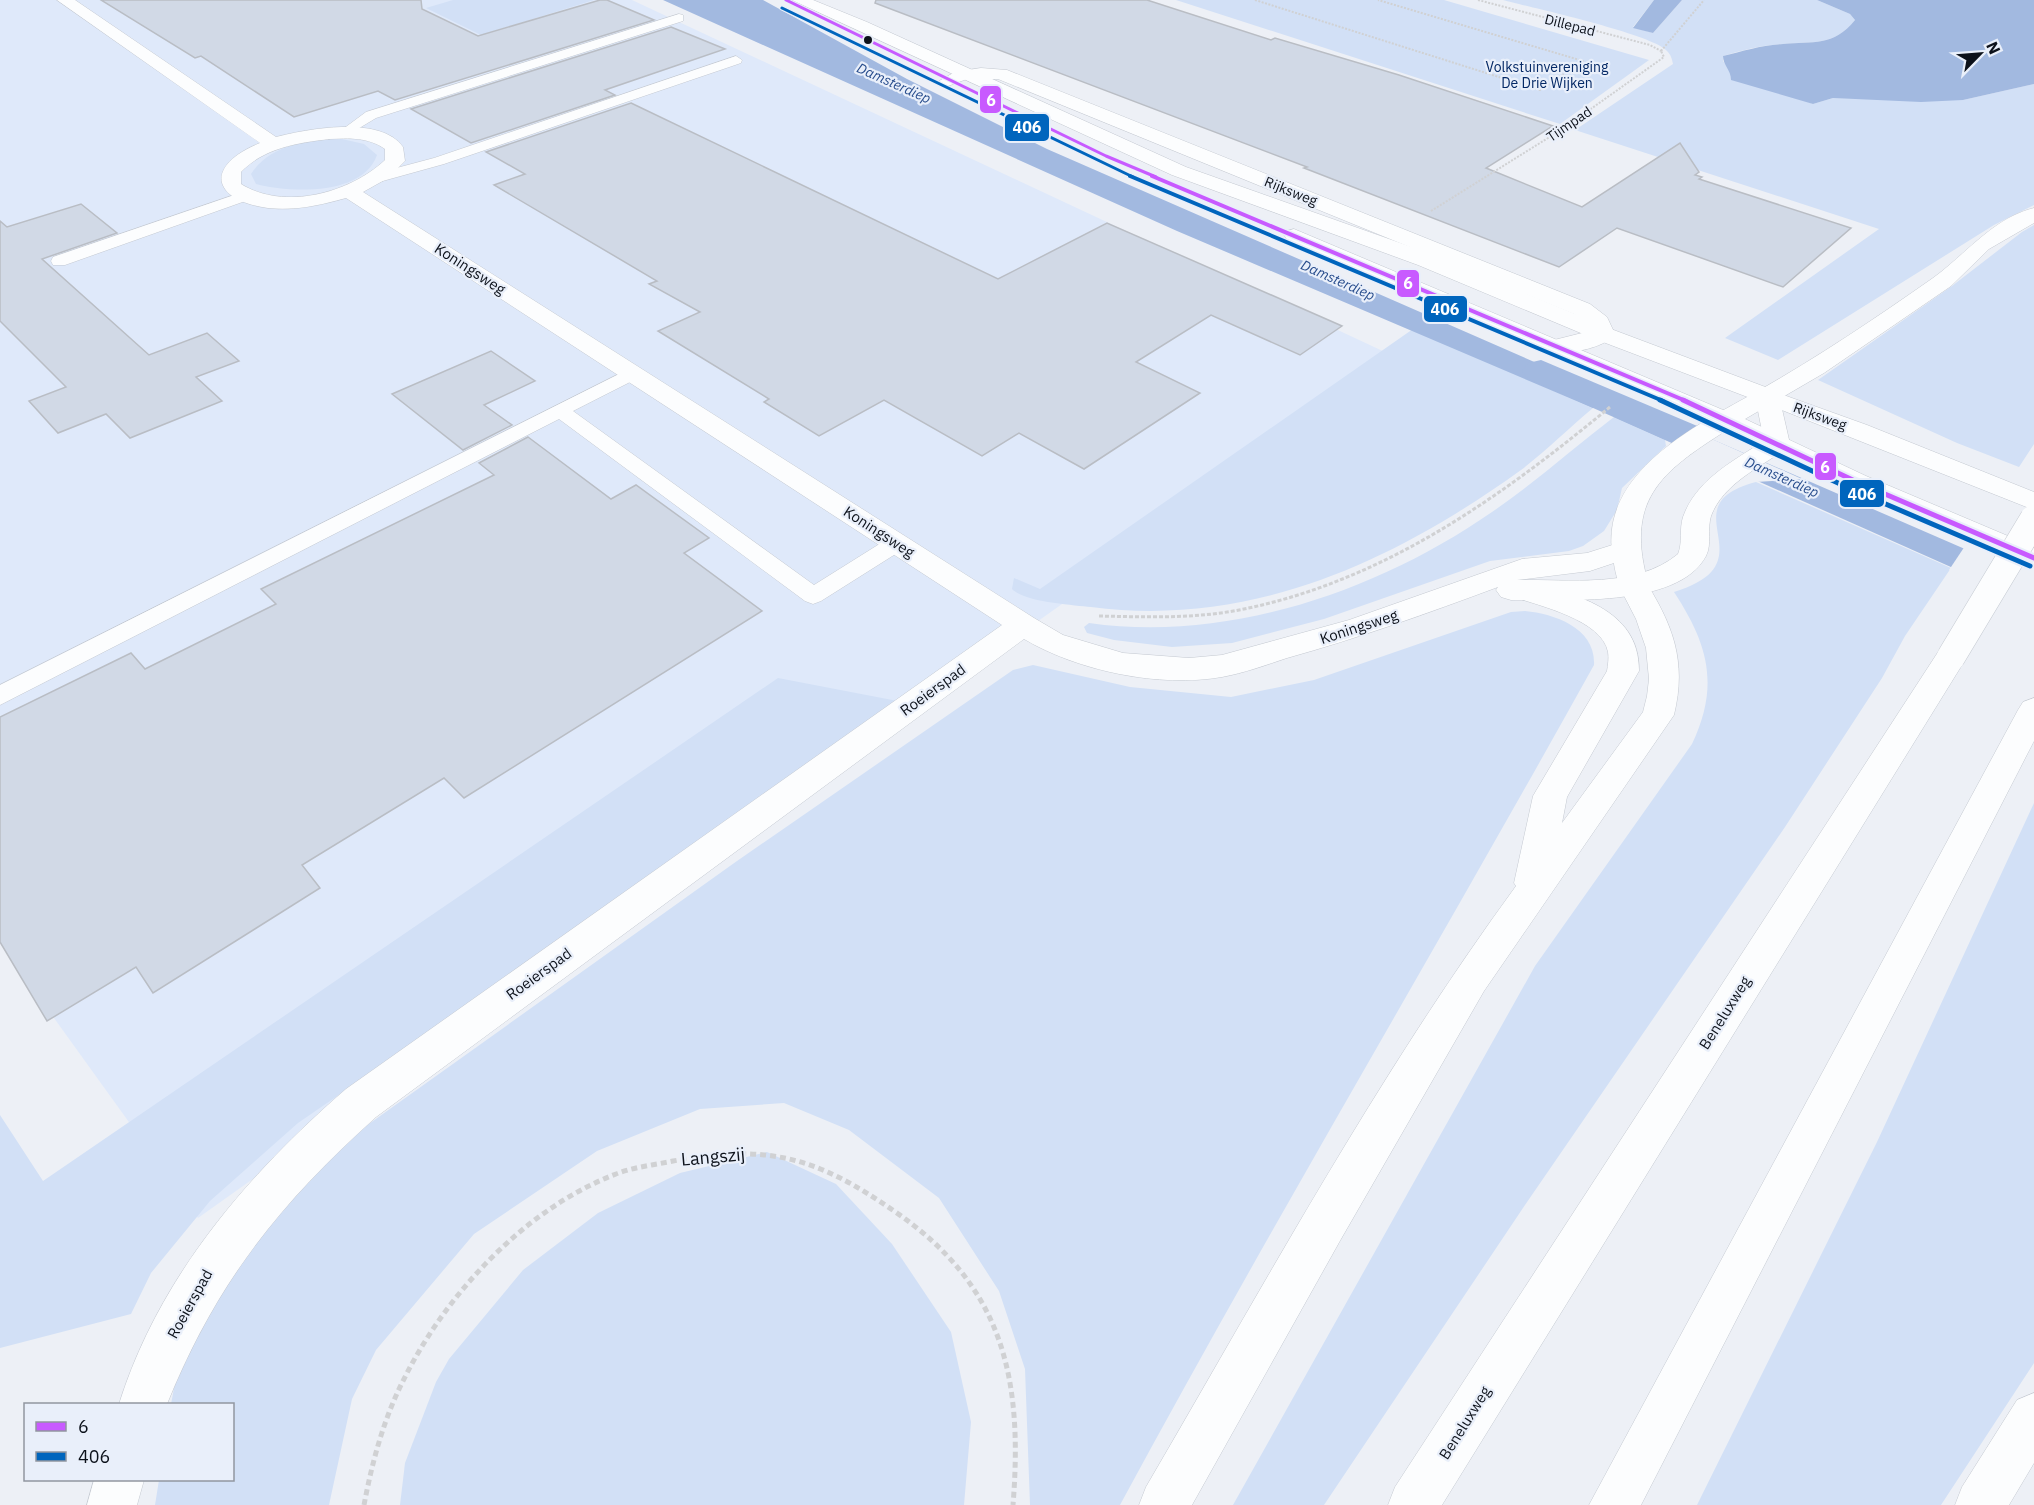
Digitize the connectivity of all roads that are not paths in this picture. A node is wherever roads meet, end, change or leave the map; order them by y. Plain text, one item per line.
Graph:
1 (65, 0) edge
2 (786, 0) edge
3 (800, 0) edge
4 (679, 18) dead end
5 (736, 60) dead end
6 (957, 77) junction
7 (346, 132) junction
8 (274, 144) junction
9 (379, 177) junction
10 (349, 191) junction
11 (246, 196) junction
12 (2034, 214) edge
13 (59, 261) dead end
14 (1603, 334) junction
15 (1558, 346) junction
16 (633, 374) junction
17 (1767, 396) junction
18 (560, 411) junction
19 (1726, 420) junction
20 (1757, 458) junction
21 (2034, 502) edge
22 (2034, 519) edge
23 (897, 543) junction
24 (1625, 550) junction
25 (2034, 558) edge
26 (1634, 586) junction
27 (1524, 590) junction
28 (1461, 592) junction
29 (1023, 625) junction
30 (0, 696) edge
31 (2034, 710) edge
32 (1530, 894) junction
33 (143, 1403) edge
34 (2034, 1417) edge
35 (118, 1481) edge
36 (112, 1505) edge
37 (1164, 1505) edge
38 (1413, 1505) edge
39 (1614, 1505) edge
40 (1980, 1505) edge

1 - 8 main road
2 - 6 main road, Rijksweg
3 - 6 main road, Rijksweg
4 - 7 lane
5 - 9 lane
6 - 14 main road, Rijksweg
6 - 15 main road, Rijksweg
7 - 8 main road
7 - 9 main road
8 - 11 main road
9 - 10 main road
10 - 11 main road
10 - 16 main road, Koningsweg
11 - 13 lane
12 - 17 main road
14 - 15 main road
14 - 17 main road, Rijksweg
15 - 19 main road, Rijksweg
16 - 18 lane
16 - 23 main road, Koningsweg
17 - 19 main road
17 - 20 main road
17 - 21 main road, Rijksweg
18 - 23 lane
18 - 30 lane
19 - 20 main road, Rijksweg
19 - 24 main road
20 - 25 main road, Rijksweg
20 - 26 main road
22 - 38 main road, Beneluxweg, bridge
23 - 29 main road, Koningsweg
24 - 26 main road
24 - 28 main road, Koningsweg
26 - 27 main road, Koningsweg
26 - 32 main road
27 - 28 main road, Koningsweg
27 - 32 main road
28 - 29 main road, Koningsweg
29 - 33 main road, Roeierspad
31 - 39 main road
32 - 37 main road
34 - 40 main road
35 - 36 main road

